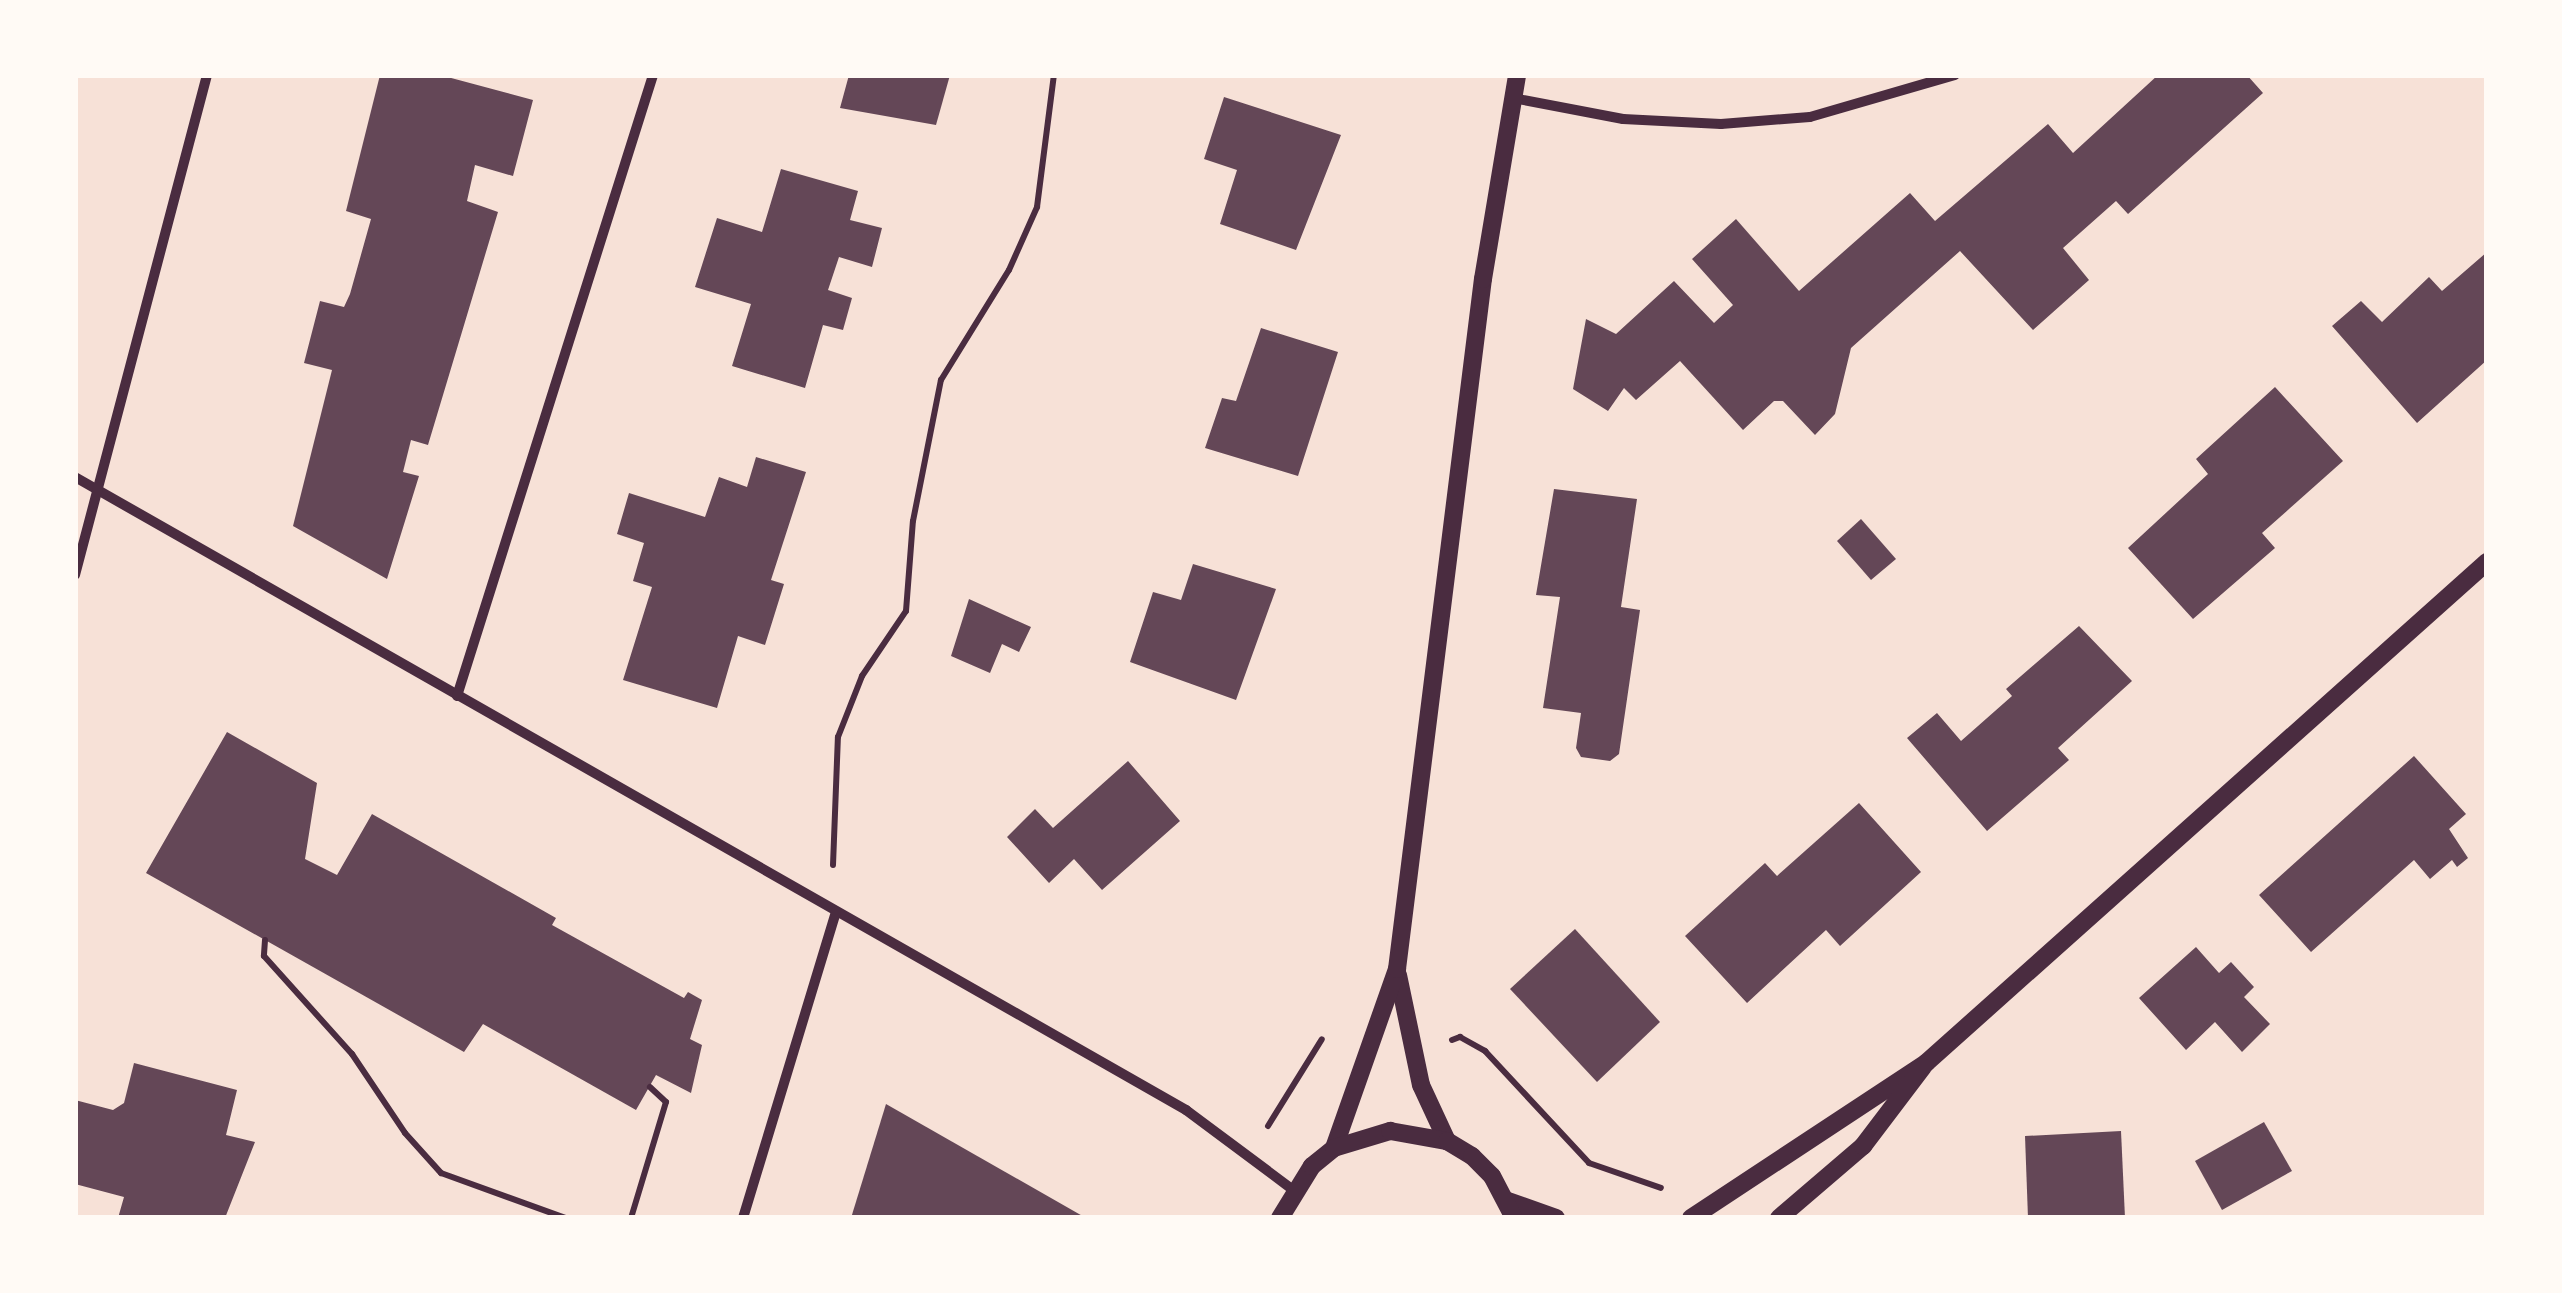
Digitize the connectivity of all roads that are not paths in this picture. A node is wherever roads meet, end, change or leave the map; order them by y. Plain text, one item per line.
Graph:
1 (208, 75) edge
2 (653, 75) edge
3 (1517, 75) edge
4 (1956, 75) edge
5 (1513, 98) junction
6 (75, 477) edge
7 (97, 490) junction
8 (2487, 562) edge
9 (75, 575) edge
10 (456, 696) junction
11 (836, 912) junction
12 (1397, 969) junction
13 (1926, 1063) junction
14 (1447, 1141) junction
15 (1334, 1148) junction
16 (1292, 1189) junction
17 (1511, 1209) edge
18 (743, 1218) edge
19 (1280, 1218) edge
20 (1556, 1218) edge
21 (1690, 1218) edge
22 (1779, 1218) edge

1 - 7 street
2 - 10 street
3 - 5 street
4 - 5 street
5 - 12 street
6 - 7 street
7 - 9 street
7 - 10 street
8 - 13 street
10 - 11 street
11 - 16 street
11 - 18 street
12 - 14 street
12 - 15 street
13 - 21 street
13 - 22 street
14 - 15 street
14 - 17 street
15 - 16 street
16 - 19 street
17 - 20 street

